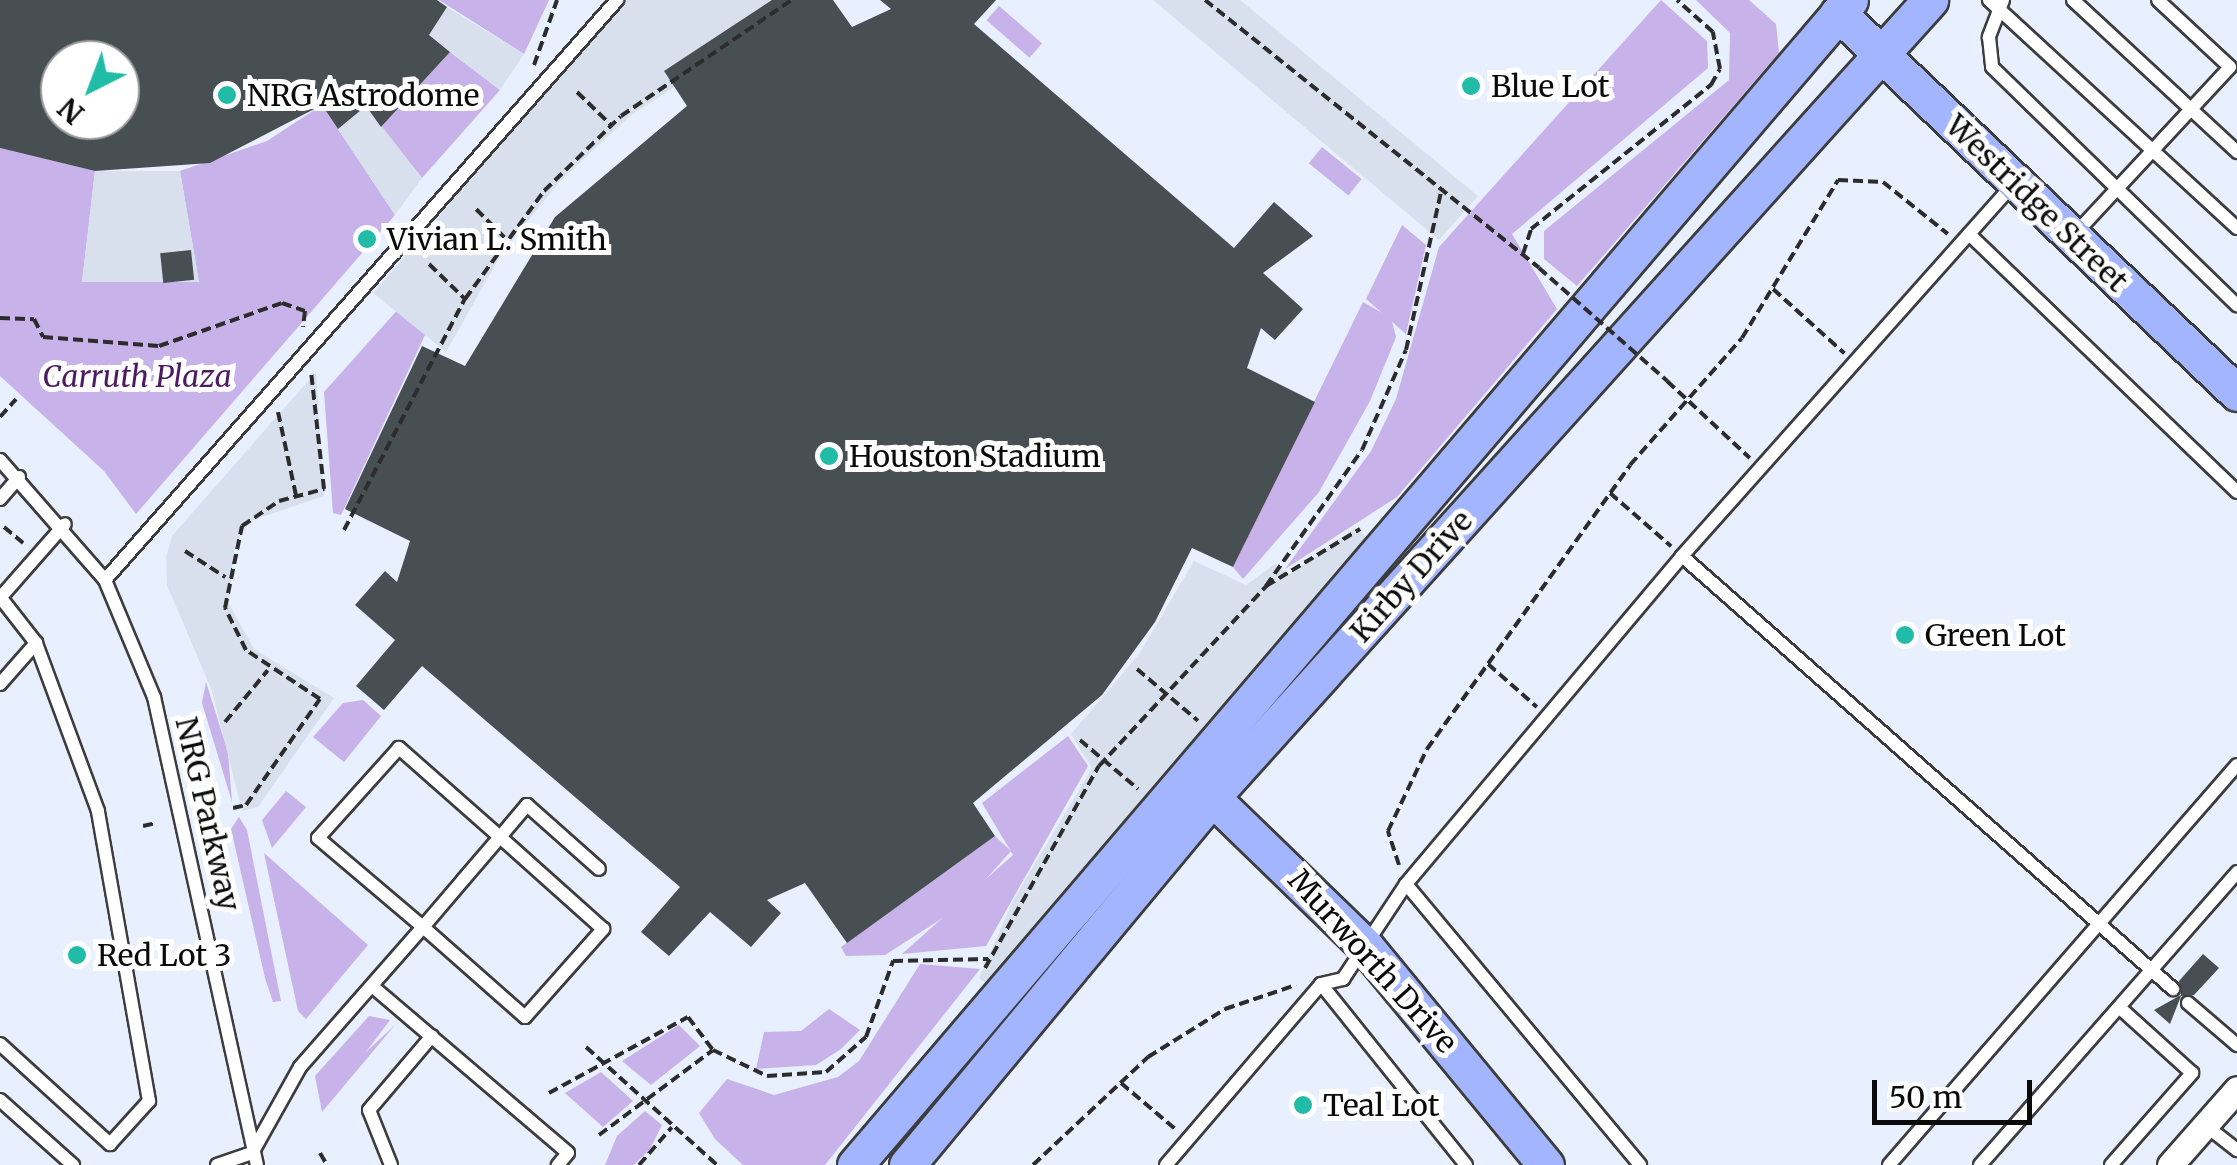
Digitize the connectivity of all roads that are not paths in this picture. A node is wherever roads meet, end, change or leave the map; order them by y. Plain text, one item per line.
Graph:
1 (617, 0) edge
2 (1930, 0) edge
3 (2074, 0) edge
4 (2158, 0) edge
5 (1996, 2) edge
6 (1837, 4) edge
7 (1882, 55) junction
8 (2190, 109) junction
9 (2152, 150) junction
10 (2237, 152) edge
11 (2016, 182) junction
12 (2115, 192) junction
13 (2237, 228) edge
14 (2073, 237) junction
15 (1964, 239) junction
16 (2237, 305) edge
17 (2237, 393) edge
18 (1471, 448) junction
19 (0, 460) edge
20 (1502, 475) junction
21 (19, 478) junction
22 (2237, 492) edge
23 (0, 499) edge
24 (64, 524) junction
25 (1682, 556) junction
26 (105, 580) junction
27 (0, 598) edge
28 (36, 642) junction
29 (0, 684) edge
30 (2237, 766) edge
31 (1185, 772) junction
32 (1212, 797) junction
33 (500, 837) junction
34 (599, 869) dead end
35 (2237, 872) edge
36 (1406, 884) junction
37 (2099, 924) junction
38 (423, 927) junction
39 (1366, 947) junction
40 (2152, 970) junction
41 (1321, 984) junction
42 (372, 986) junction
43 (2173, 989) dead end
44 (2188, 1002) dead end
45 (2120, 1007) junction
46 (432, 1036) junction
47 (0, 1044) edge
48 (2237, 1045) edge
49 (2237, 1089) edge
50 (0, 1100) edge
51 (2205, 1126) junction
52 (2237, 1150) edge
53 (875, 1158) edge
54 (255, 1159) edge
55 (73, 1165) edge
56 (217, 1165) edge
57 (391, 1165) edge
58 (558, 1165) edge
59 (906, 1165) edge
60 (1166, 1165) edge
61 (1466, 1165) edge
62 (1546, 1165) edge
63 (1640, 1165) edge
64 (1889, 1165) edge
65 (1980, 1165) edge
66 (2111, 1165) edge
67 (2170, 1165) edge

1 - 26 lane
2 - 7 main road, Kirby Drive
3 - 8 lane
4 - 8 lane
5 - 9 lane
5 - 12 lane
6 - 7 main road, Westridge Street
6 - 18 main road, Kirby Drive
7 - 11 main road, Westridge Street
7 - 20 main road, Kirby Drive
8 - 9 lane
8 - 10 lane
9 - 12 lane
9 - 13 lane
11 - 14 main road, Westridge Street
11 - 15 lane
12 - 14 lane
12 - 16 lane
14 - 17 main road, Westridge Street
15 - 22 lane
15 - 25 lane
18 - 20 main road
18 - 31 main road, Kirby Drive
19 - 21 lane, NRG Parkway
20 - 32 main road, Kirby Drive
21 - 23 lane
21 - 24 lane, NRG Parkway
24 - 26 lane, NRG Parkway
24 - 27 lane
25 - 36 lane
25 - 37 lane
26 - 54 lane, NRG Parkway
27 - 28 lane
28 - 29 lane
28 - 47 lane
30 - 37 lane
31 - 32 main road, Murworth Drive
31 - 53 main road, Kirby Drive
32 - 39 main road, Murworth Drive
32 - 59 main road, Kirby Drive
33 - 34 lane
33 - 38 lane
33 - 38 lane
33 - 38 lane
35 - 40 lane
36 - 39 lane
36 - 63 lane
37 - 40 lane
37 - 64 lane
38 - 42 lane
39 - 41 lane
39 - 62 main road, Murworth Drive
40 - 43 lane
40 - 45 lane
41 - 60 lane
41 - 61 lane
42 - 46 lane
42 - 54 lane
44 - 48 lane
45 - 65 lane
45 - 66 lane
46 - 57 lane
46 - 58 lane
49 - 51 street
50 - 55 lane
51 - 52 lane
51 - 67 street
54 - 56 lane

